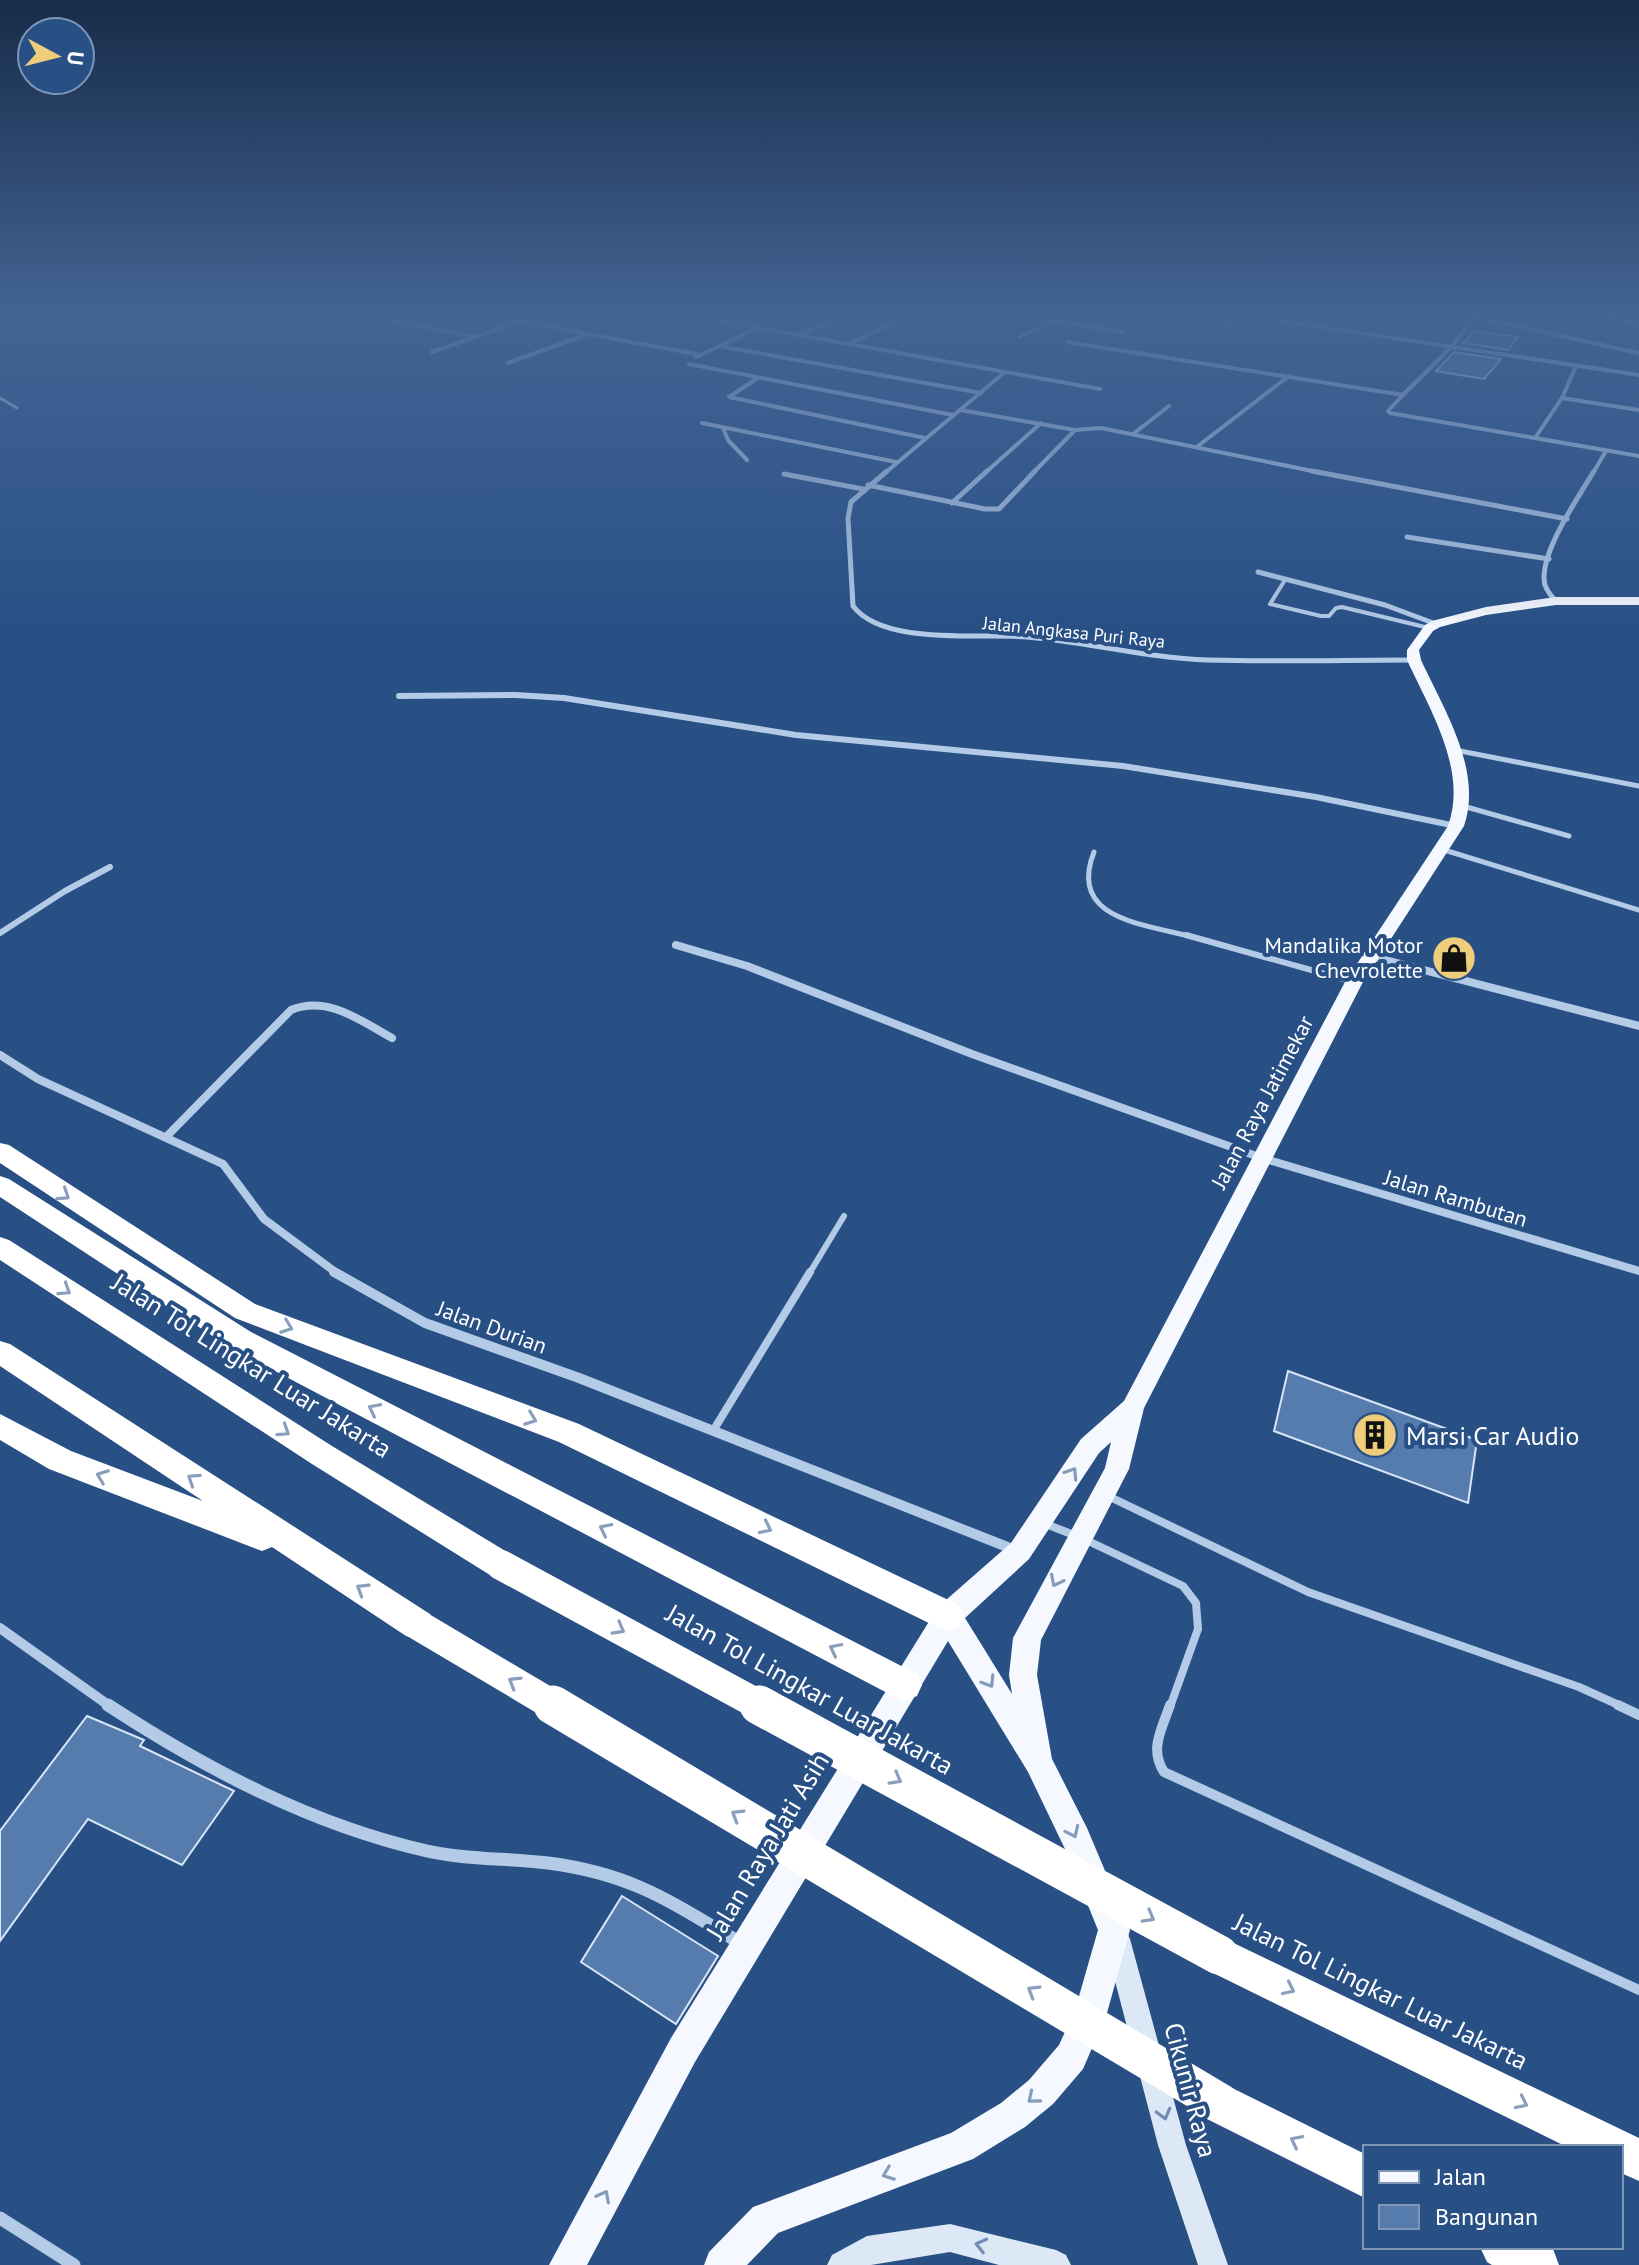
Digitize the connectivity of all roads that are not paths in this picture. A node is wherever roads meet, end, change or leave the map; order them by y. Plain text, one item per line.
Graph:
1 (842, 421) edge
2 (946, 421) edge
3 (1027, 421) edge
4 (1150, 421) edge
5 (1231, 421) edge
6 (1435, 421) edge
7 (1547, 421) edge
8 (702, 423) dead end
9 (1041, 423) junction
10 (723, 428) junction
11 (1075, 430) junction
12 (1133, 434) junction
13 (925, 438) junction
14 (1535, 438) junction
15 (1198, 446) junction
16 (1606, 451) junction
17 (1639, 456) edge
18 (747, 460) dead end
19 (896, 462) junction
20 (784, 474) dead end
21 (865, 487) junction
22 (952, 503) junction
23 (1567, 519) junction
24 (1407, 537) dead end
25 (1549, 559) junction
26 (1258, 572) dead end
27 (1285, 580) junction
28 (1556, 601) junction
29 (1639, 601) edge
30 (1433, 626) junction
31 (1414, 660) junction
32 (399, 696) dead end
33 (1455, 750) junction
34 (1639, 786) edge
35 (1463, 806) junction
36 (1456, 826) junction
37 (1569, 836) dead end
38 (1441, 849) junction
39 (1094, 852) dead end
40 (110, 867) dead end
41 (1639, 910) edge
42 (0, 933) edge
43 (676, 945) dead end
44 (1369, 956) junction
45 (1354, 982) junction
46 (1639, 1026) edge
47 (392, 1038) dead end
48 (0, 1055) edge
49 (167, 1136) junction
50 (0, 1151) edge
51 (1262, 1158) junction
52 (0, 1185) edge
53 (844, 1216) dead end
54 (0, 1247) edge
55 (1639, 1271) edge
56 (0, 1352) edge
57 (1132, 1408) junction
58 (0, 1426) edge
59 (713, 1431) junction
60 (1103, 1494) junction
61 (1040, 1522) junction
62 (1079, 1537) junction
63 (1020, 1551) junction
64 (305, 1553) junction
65 (948, 1616) junction
66 (0, 1628) edge
67 (905, 1685) junction
68 (1639, 1715) edge
69 (1038, 1762) junction
70 (1114, 1930) junction
71 (746, 1947) junction
72 (1639, 1990) edge
73 (1608, 2145) edge
74 (1363, 2176) edge
75 (0, 2218) edge
76 (1506, 2249) edge
77 (74, 2265) edge
78 (567, 2265) edge
79 (722, 2265) edge
80 (842, 2265) edge
81 (1056, 2265) edge
82 (1213, 2265) edge
83 (1537, 2265) edge

1 - 13 street
2 - 13 street, Jalan Angkasa Puri Raya
3 - 9 street
4 - 12 street
5 - 15 street
6 - 14 street
7 - 14 street
8 - 10 street
9 - 11 street
9 - 22 street
10 - 18 street
10 - 19 street
11 - 12 street
11 - 22 street
12 - 15 street
13 - 19 street, Jalan Angkasa Puri Raya
14 - 16 street
15 - 23 street
16 - 17 street
16 - 23 street
19 - 21 street, Jalan Angkasa Puri Raya
20 - 21 street
21 - 22 street
21 - 31 street, Jalan Angkasa Puri Raya
23 - 25 street
24 - 25 street
25 - 28 street
26 - 27 street
27 - 30 street
27 - 30 lane
28 - 29 main road
28 - 30 main road
30 - 31 main road
31 - 33 main road, Jalan Raya Jatimekar
32 - 36 street
33 - 34 lane
33 - 35 main road, Jalan Raya Jatimekar
35 - 36 main road, Jalan Raya Jatimekar
35 - 37 lane
36 - 38 main road, Jalan Raya Jatimekar
38 - 41 lane
38 - 44 main road, Jalan Raya Jatimekar
39 - 45 lane
40 - 42 street
43 - 51 street, Jalan Rambutan
44 - 45 main road, Jalan Raya Jatimekar
44 - 46 street
45 - 51 main road, Jalan Raya Jatimekar
47 - 49 street
48 - 49 street, Jalan Durian
49 - 59 street, Jalan Durian
50 -> 65 highway
51 - 55 street, Jalan Rambutan
51 - 57 main road, Jalan Raya Jatimekar
67 -> 52 highway
53 - 59 lane
54 -> 73 highway, Jalan Tol Lingkar Luar Jakarta, bridge
64 -> 56 highway
57 - 60 main road
61 -> 57 main road, Jalan Raya Jati Asih
64 -> 58 highway
59 - 63 street, Jalan Durian
60 - 62 main road
60 - 68 lane
61 - 62 lane
61 - 63 main road, Jalan Raya Jati Asih
62 -> 69 main road
62 - 72 lane
63 - 65 main road, Jalan Raya Jati Asih
74 -> 64 highway, bridge
65 - 67 main road, Jalan Raya Jati Asih
65 -> 69 main road
66 - 71 street
67 - 71 main road, Jalan Raya Jati Asih
69 -> 70 main road
70 -> 79 main road
70 -> 82 street, Cikunir Raya
78 -> 71 main road, Jalan Raya Jati Asih
75 - 77 street
76 - 83 highway
81 -> 80 street

